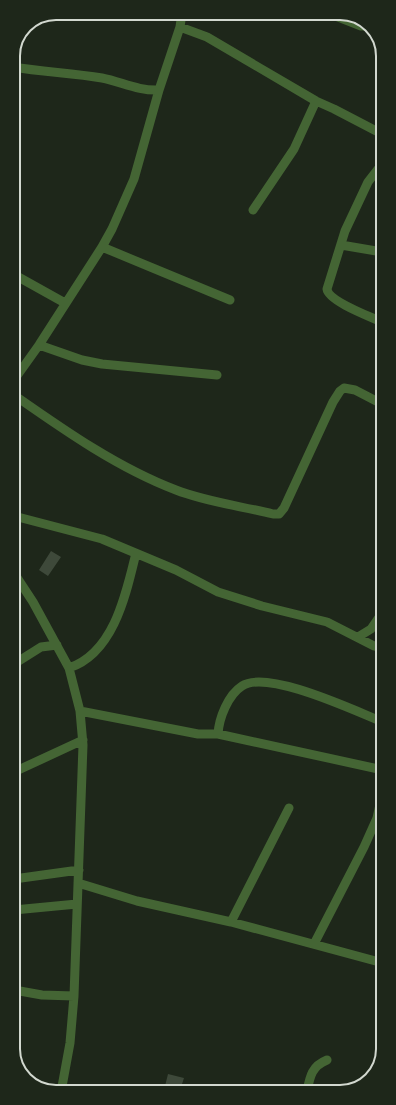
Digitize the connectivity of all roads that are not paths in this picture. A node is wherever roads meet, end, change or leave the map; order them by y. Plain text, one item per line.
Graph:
1 (181, 20) edge
2 (180, 27) junction
3 (20, 68) edge
4 (159, 90) junction
5 (316, 101) junction
6 (376, 131) edge
7 (376, 172) edge
8 (253, 210) dead end
9 (341, 245) junction
10 (102, 248) junction
11 (376, 251) edge
12 (20, 278) edge
13 (230, 300) dead end
14 (66, 303) junction
15 (376, 319) edge
16 (39, 345) junction
17 (20, 372) edge
18 (217, 375) dead end
19 (20, 399) edge
20 (376, 401) edge
21 (20, 518) edge
22 (136, 553) junction
23 (20, 583) edge
24 (376, 622) edge
25 (49, 631) junction
26 (358, 637) junction
27 (57, 645) junction
28 (376, 646) edge
29 (42, 647) junction
30 (20, 660) edge
31 (70, 668) junction
32 (80, 711) junction
33 (376, 720) edge
34 (218, 734) junction
35 (83, 740) junction
36 (376, 768) edge
37 (20, 769) edge
38 (289, 808) dead end
39 (376, 820) edge
40 (79, 870) junction
41 (20, 878) edge
42 (78, 882) junction
43 (77, 904) junction
44 (20, 909) edge
45 (231, 922) junction
46 (314, 944) junction
47 (376, 961) edge
48 (20, 991) edge
49 (74, 996) junction
50 (327, 1060) dead end
51 (62, 1085) edge
52 (308, 1085) edge

1 - 2 street
2 - 4 street
2 - 5 street
3 - 4 street
4 - 10 street
5 - 6 street
5 - 8 street
7 - 9 street
9 - 11 street
9 - 15 street
10 - 13 street
10 - 14 street
12 - 14 street
14 - 16 street
16 - 17 street
16 - 18 street
19 - 20 street
21 - 22 street
22 - 26 street
22 - 31 street
23 - 25 street
24 - 26 street
25 - 27 street
25 - 29 street
26 - 28 street
27 - 29 street
27 - 31 street
29 - 30 street
31 - 32 street
32 - 34 street
32 - 35 street
33 - 34 street
34 - 36 street
35 - 37 street
35 - 40 street
38 - 45 street
39 - 46 street
40 - 41 street
40 - 42 street
42 - 43 street
42 - 45 street
43 - 44 street
43 - 49 street
45 - 46 street
46 - 47 street
48 - 49 street
49 - 51 street
50 - 52 street

